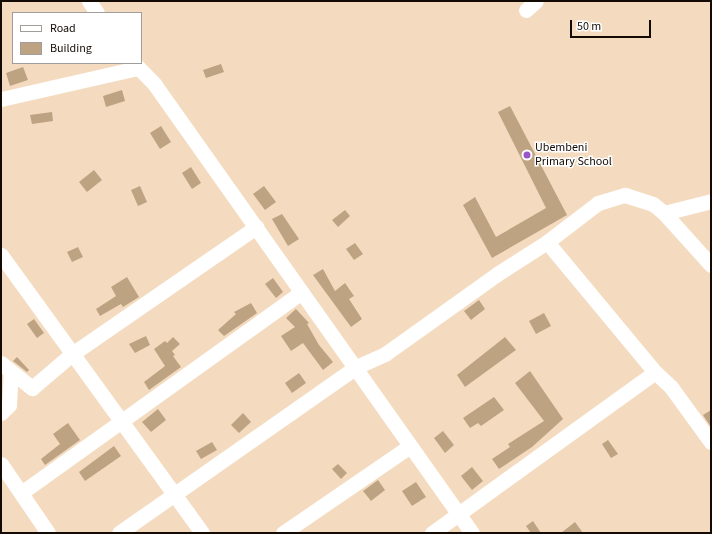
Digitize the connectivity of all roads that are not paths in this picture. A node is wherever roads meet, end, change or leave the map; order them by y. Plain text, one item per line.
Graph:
1 (89, 1) edge
2 (97, 12) edge
3 (136, 66) edge
4 (1, 99) edge
5 (711, 201) edge
6 (664, 213) junction
7 (256, 227) junction
8 (547, 242) junction
9 (1, 255) edge
10 (711, 265) edge
11 (302, 292) junction
12 (72, 354) junction
13 (6, 367) edge
14 (356, 367) junction
15 (655, 372) junction
16 (32, 388) junction
17 (5, 409) edge
18 (122, 423) junction
19 (711, 442) edge
20 (410, 446) junction
21 (1, 464) edge
22 (21, 493) junction
23 (173, 495) junction
24 (457, 514) junction
25 (48, 533) edge
26 (119, 533) edge
27 (202, 533) edge
28 (283, 533) edge
29 (432, 533) edge
30 (472, 533) edge

1 - 2 street
3 - 4 street
3 - 7 street
5 - 6 street
6 - 8 street
6 - 10 street
7 - 11 street
7 - 12 street
8 - 14 street
8 - 15 street
9 - 12 street
11 - 14 street
11 - 18 street
12 - 16 street
12 - 18 street
13 - 16 street
13 - 17 street
14 - 20 street
14 - 23 street
15 - 19 street
15 - 24 street
16 - 17 street
18 - 22 street
18 - 23 street
20 - 24 street
20 - 28 street
21 - 22 street
22 - 25 street
23 - 26 street
23 - 27 street
24 - 29 street
24 - 30 street

